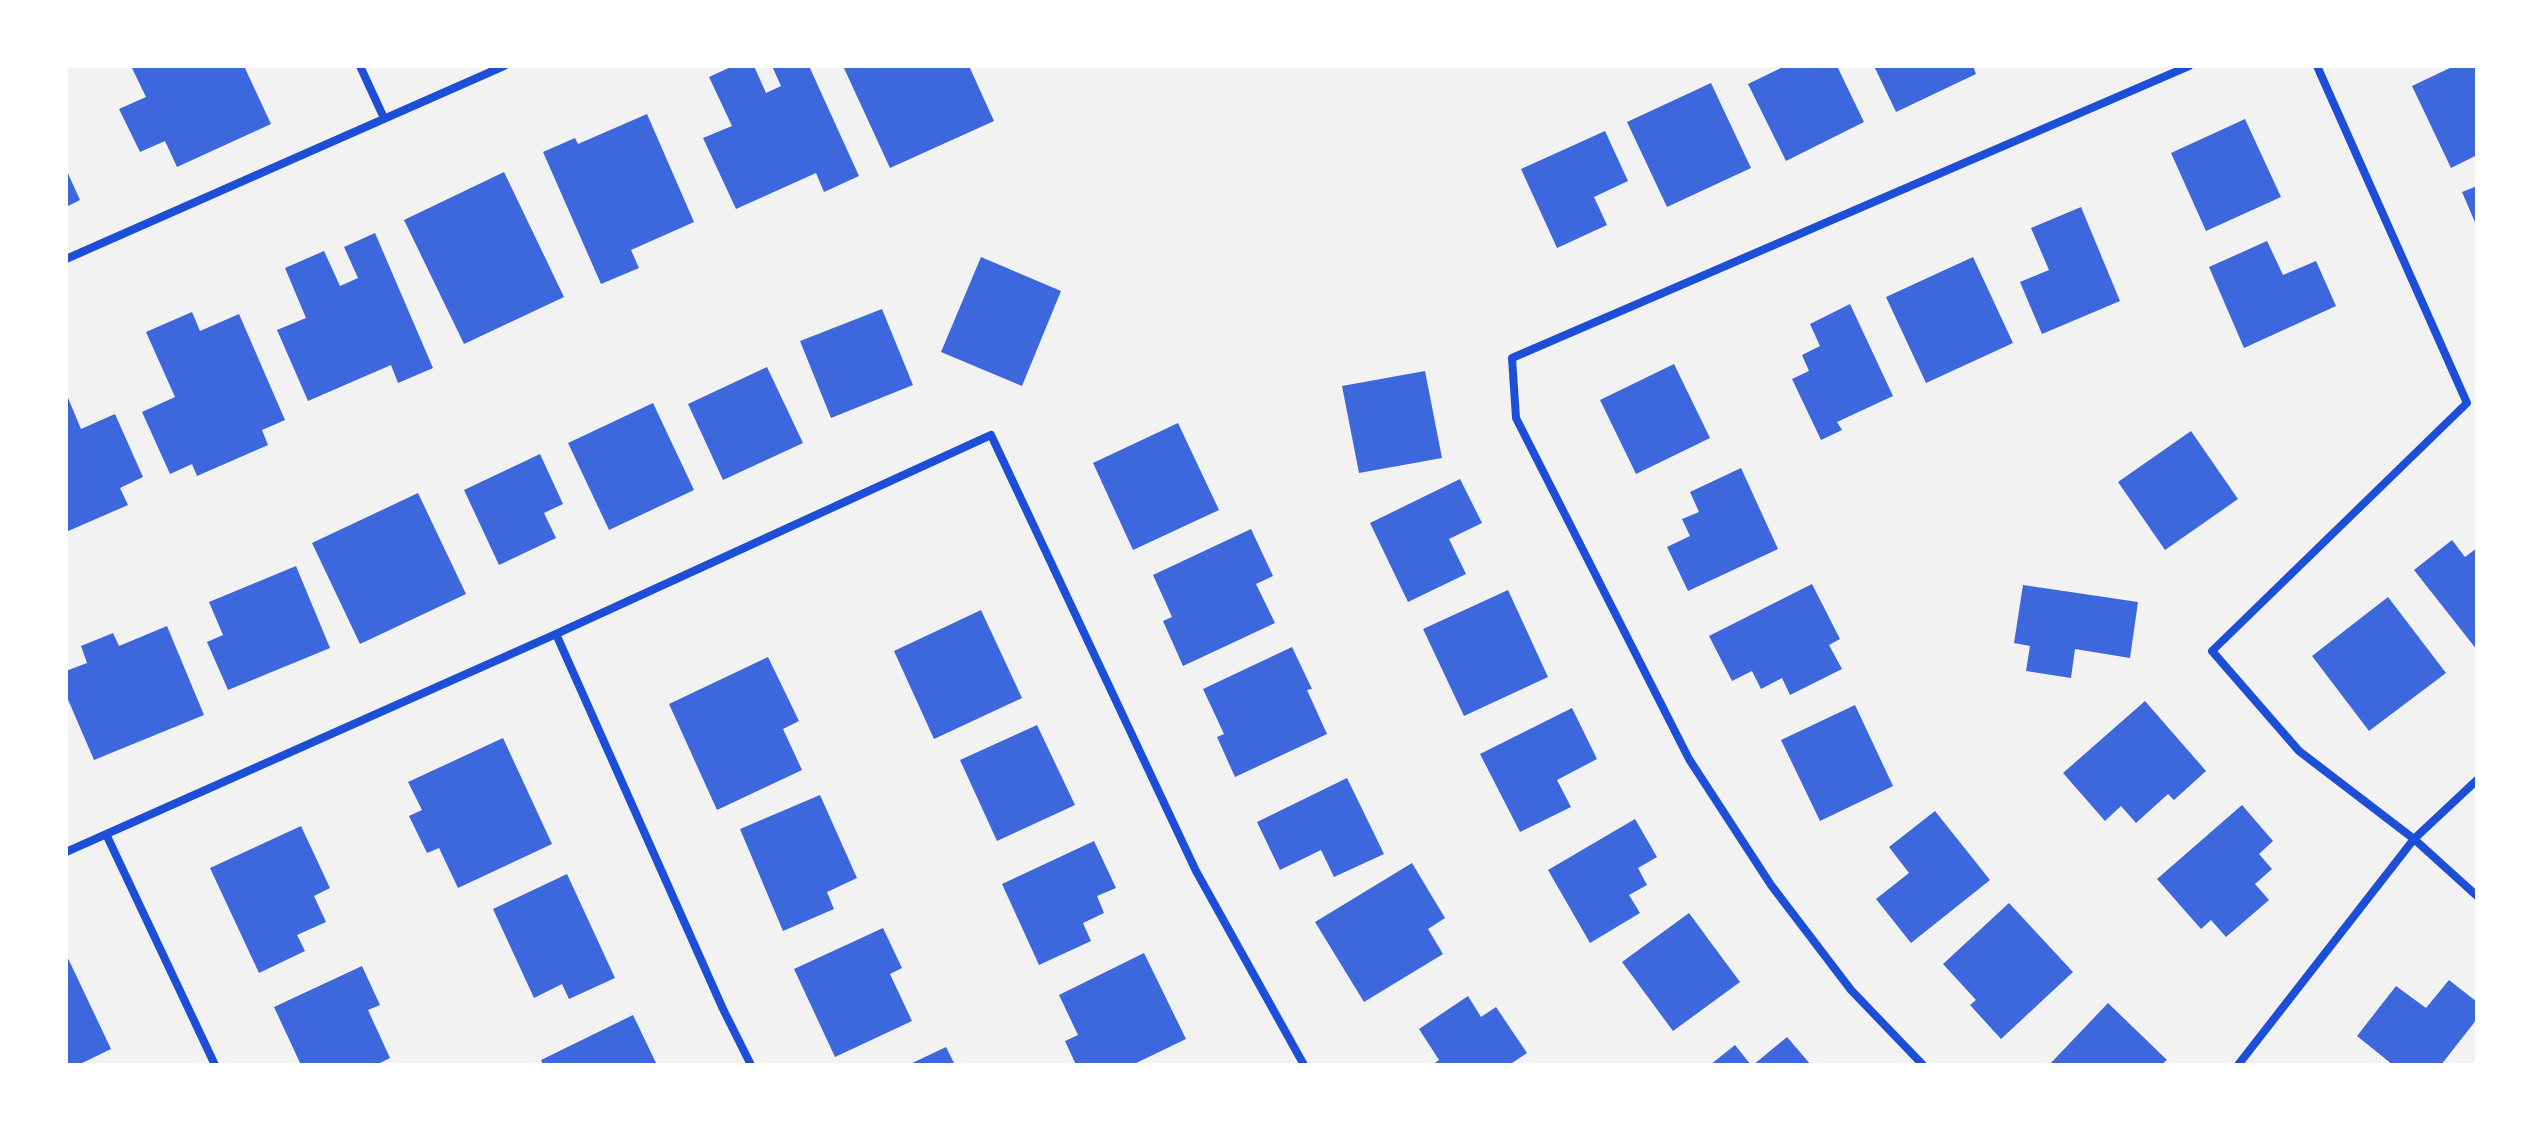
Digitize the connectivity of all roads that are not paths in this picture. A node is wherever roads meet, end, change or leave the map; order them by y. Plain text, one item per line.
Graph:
1 (360, 66) edge
2 (504, 66) edge
3 (2189, 66) edge
4 (2317, 66) edge
5 (384, 118) junction
6 (66, 259) edge
7 (556, 634) junction
8 (2477, 780) edge
9 (106, 834) junction
10 (2414, 839) junction
11 (66, 852) edge
12 (2477, 896) edge
13 (215, 1065) edge
14 (751, 1065) edge
15 (1304, 1065) edge
16 (1923, 1065) edge
17 (2238, 1065) edge

1 - 5 street
2 - 5 street
3 - 16 street
4 - 10 street
5 - 6 street
7 - 9 street
7 - 14 street
7 - 15 street
8 - 10 street
9 - 11 street
9 - 13 street
10 - 12 street
10 - 17 street

